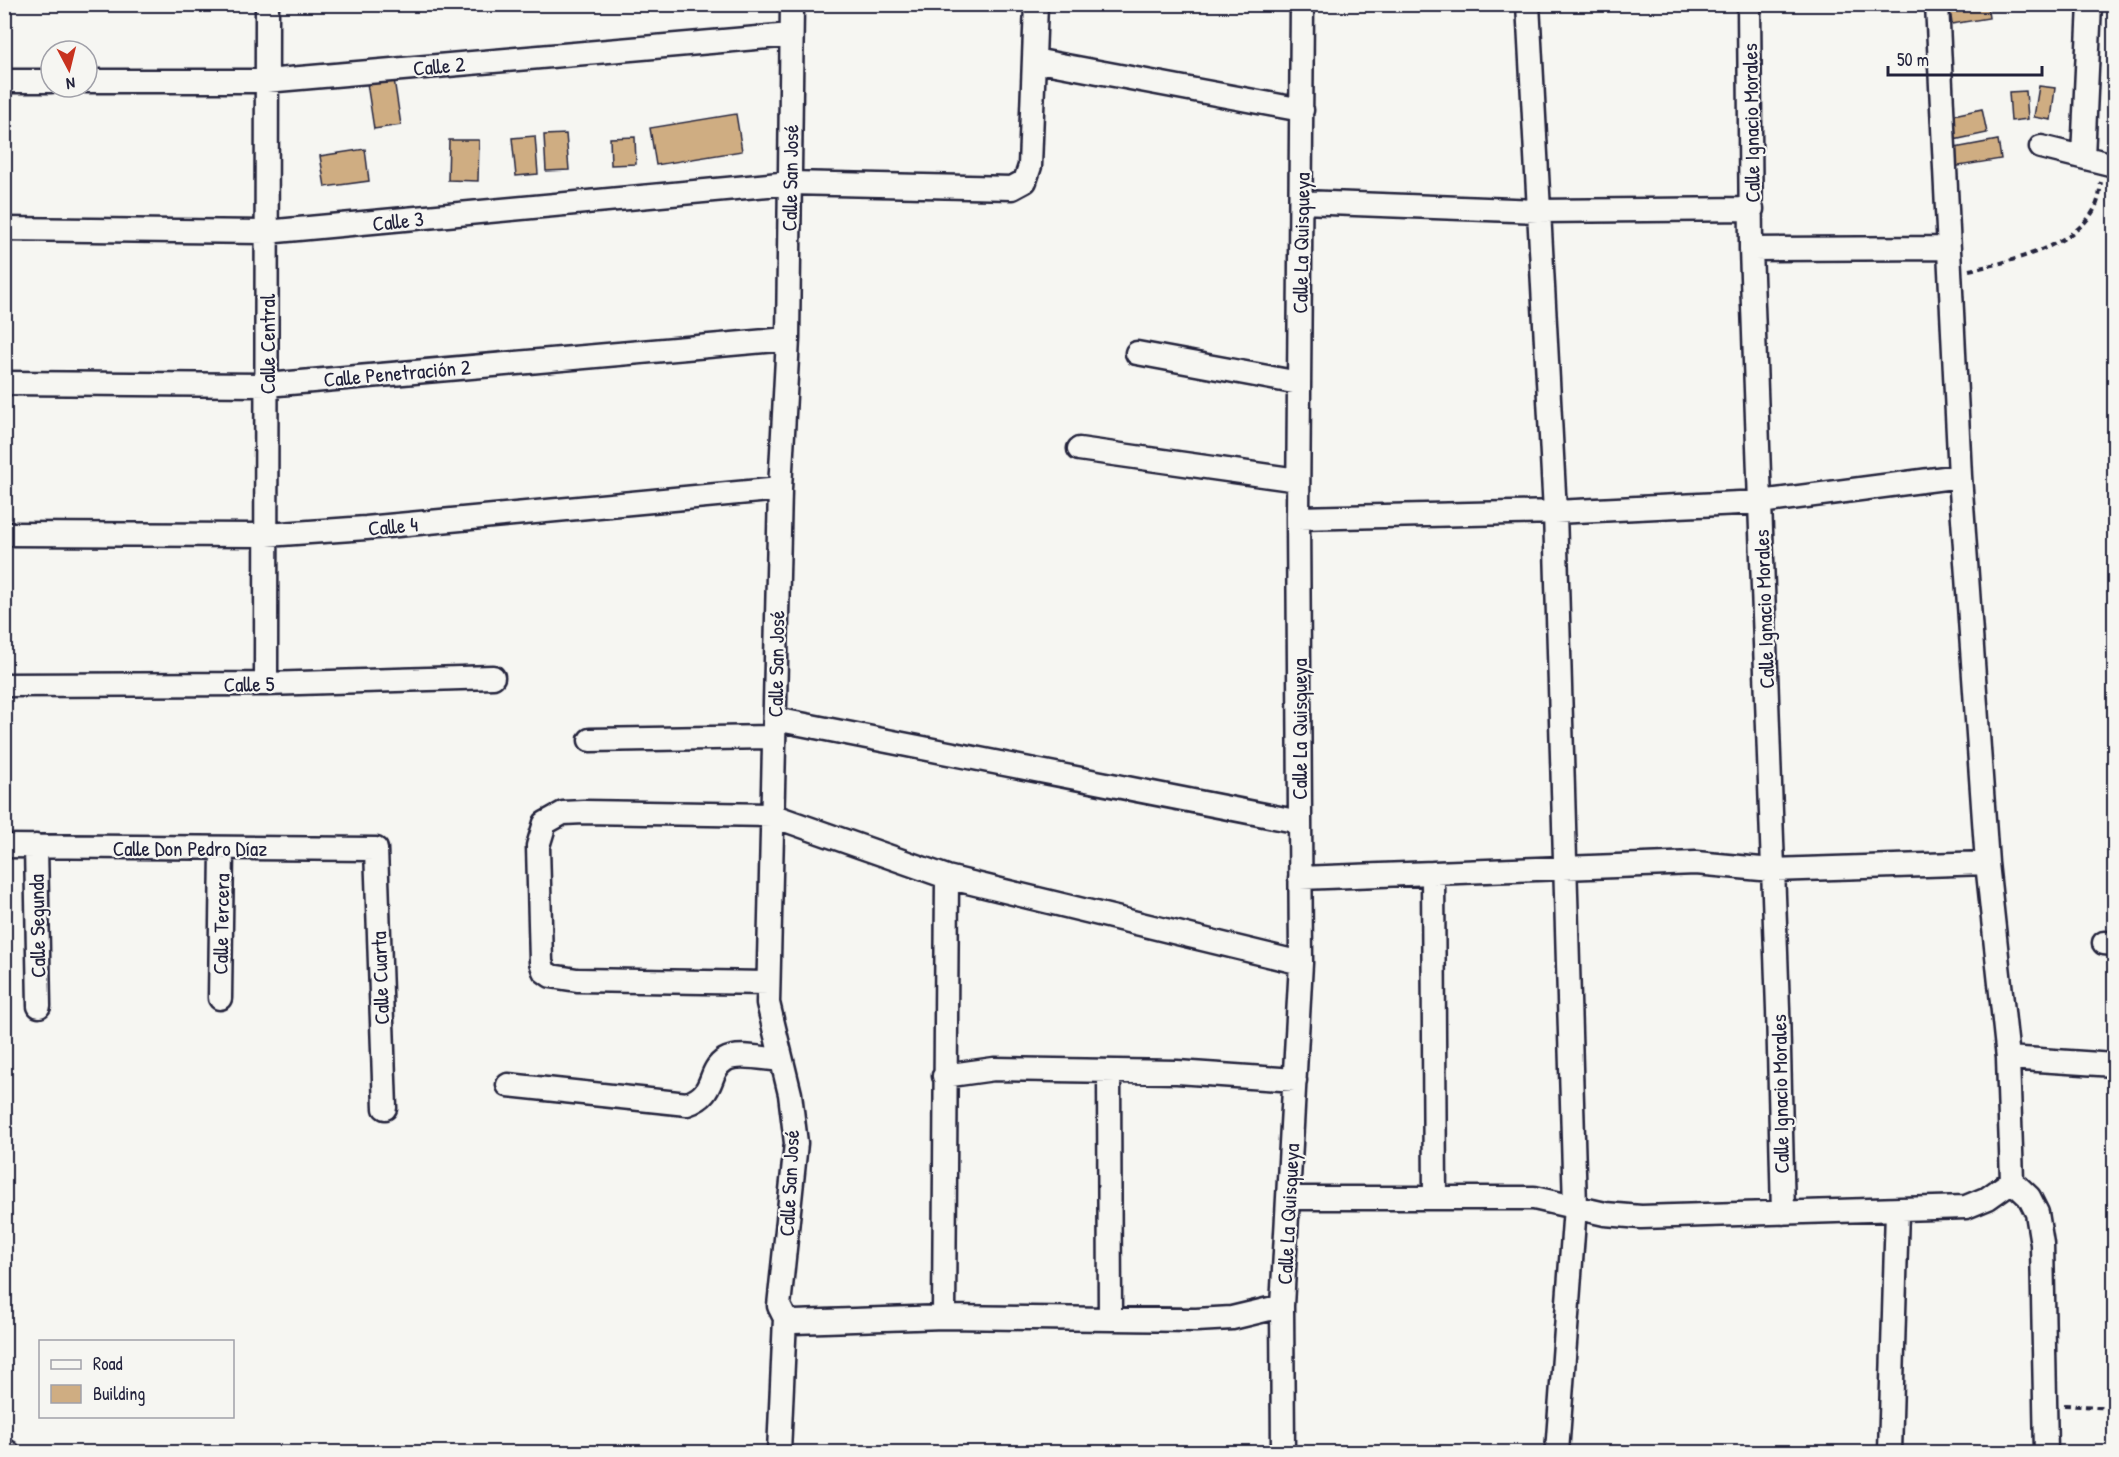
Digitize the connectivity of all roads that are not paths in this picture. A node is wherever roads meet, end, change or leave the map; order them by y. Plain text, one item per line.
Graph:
1 (267, 4) edge
2 (792, 4) edge
3 (1036, 4) edge
4 (1302, 4) edge
5 (1528, 4) edge
6 (1749, 4) edge
7 (1937, 4) edge
8 (2090, 4) edge
9 (791, 35) junction
10 (1034, 60) junction
11 (4, 81) edge
12 (39, 81) edge
13 (99, 81) edge
14 (266, 81) junction
15 (1302, 110) junction
16 (2041, 147) dead end
17 (2100, 162) edge
18 (790, 183) junction
19 (1302, 202) junction
20 (1752, 209) junction
21 (1538, 211) junction
22 (4, 229) edge
23 (266, 232) junction
24 (1949, 248) junction
25 (1751, 249) junction
26 (788, 339) junction
27 (1137, 353) dead end
28 (1299, 383) junction
29 (4, 384) edge
30 (267, 385) junction
31 (1078, 449) dead end
32 (1960, 476) junction
33 (1298, 480) junction
34 (780, 489) junction
35 (1760, 502) junction
36 (1555, 512) junction
37 (1298, 518) junction
38 (4, 534) edge
39 (267, 535) junction
40 (493, 677) dead end
41 (266, 684) junction
42 (4, 685) edge
43 (775, 728) junction
44 (590, 740) dead end
45 (771, 815) junction
46 (1300, 822) junction
47 (4, 846) edge
48 (36, 846) junction
49 (222, 849) junction
50 (376, 849) joint
51 (1987, 863) junction
52 (1567, 869) junction
53 (1772, 870) junction
54 (1433, 873) junction
55 (947, 877) junction
56 (1300, 878) junction
57 (1301, 963) junction
58 (768, 983) junction
59 (220, 998) dead end
60 (39, 1006) dead end
61 (2008, 1058) junction
62 (780, 1060) junction
63 (2115, 1065) edge
64 (1109, 1071) junction
65 (944, 1076) junction
66 (1295, 1080) junction
67 (508, 1085) dead end
68 (385, 1108) dead end
69 (2012, 1181) junction
70 (1289, 1198) junction
71 (1435, 1198) junction
72 (1575, 1207) junction
73 (1897, 1210) junction
74 (1783, 1213) junction
75 (1282, 1306) junction
76 (944, 1317) junction
77 (785, 1318) junction
78 (1110, 1319) junction
79 (778, 1452) edge
80 (1283, 1452) edge
81 (1557, 1452) edge
82 (1890, 1452) edge
83 (2046, 1452) edge

1 - 14 street, Calle Central
2 - 9 street, Calle San José
3 - 10 street, Calle 3
4 - 15 street, Calle La Quisqueya
5 - 21 street
6 - 20 street, Calle Ignacio Morales
7 - 24 street
8 - 17 street
9 - 14 street, Calle 2
9 - 18 street, Calle San José
10 - 15 street
10 - 18 street, Calle 3
11 - 12 street
13 - 14 street, Calle 2
14 - 23 street, Calle Central
15 - 19 street, Calle La Quisqueya
16 - 17 street
18 - 23 street, Calle 3
18 - 26 street, Calle San José
19 - 21 street
19 - 28 street, Calle La Quisqueya
20 - 21 street
20 - 25 street, Calle Ignacio Morales
21 - 36 street
22 - 23 street, Calle 3
23 - 30 street, Calle Central
24 - 25 street
24 - 32 street
25 - 35 street, Calle Ignacio Morales
26 - 30 street, Calle Penetración 2
26 - 34 street, Calle San José
27 - 28 street
28 - 33 street, Calle La Quisqueya
29 - 30 street, Calle Penetración 2
30 - 39 street, Calle Central
31 - 33 street
32 - 35 street
32 - 51 street
33 - 37 street, Calle La Quisqueya
34 - 39 street, Calle 4
34 - 43 street, Calle San José
35 - 36 street
35 - 53 street, Calle Ignacio Morales
36 - 37 street
36 - 52 street
37 - 46 street, Calle La Quisqueya
38 - 39 street, Calle 4
39 - 41 street, Calle Central
40 - 41 street, Calle 5
41 - 42 street, Calle 5
43 - 44 street
43 - 45 street, Calle San José
43 - 46 street
45 - 55 street
45 - 58 street, Calle San José
45 - 58 street
46 - 56 street, Calle La Quisqueya
47 - 48 street, Calle Don Pedro Díaz
48 - 49 street, Calle Don Pedro Díaz
48 - 60 street, Calle Segunda
49 - 50 street, Calle Don Pedro Díaz
49 - 59 street, Calle Tercera
50 - 68 street, Calle Cuarta
51 - 53 street
51 - 61 street
52 - 53 street
52 - 54 street
52 - 72 street
53 - 74 street, Calle Ignacio Morales
54 - 56 street
54 - 71 street
55 - 57 street
55 - 65 street
56 - 57 street, Calle La Quisqueya
57 - 66 street, Calle La Quisqueya
58 - 62 street, Calle San José
61 - 63 street
61 - 69 street
62 - 67 street
62 - 77 street, Calle San José
64 - 65 street
64 - 66 street
64 - 78 street
65 - 76 street
66 - 70 street, Calle La Quisqueya
69 - 73 street
69 - 83 street
70 - 71 street
70 - 75 street, Calle La Quisqueya
71 - 72 street
72 - 74 street
72 - 81 street
73 - 74 street
73 - 82 street
75 - 78 street
75 - 80 street, Calle La Quisqueya
76 - 77 street
76 - 78 street
77 - 79 street, Calle San José

